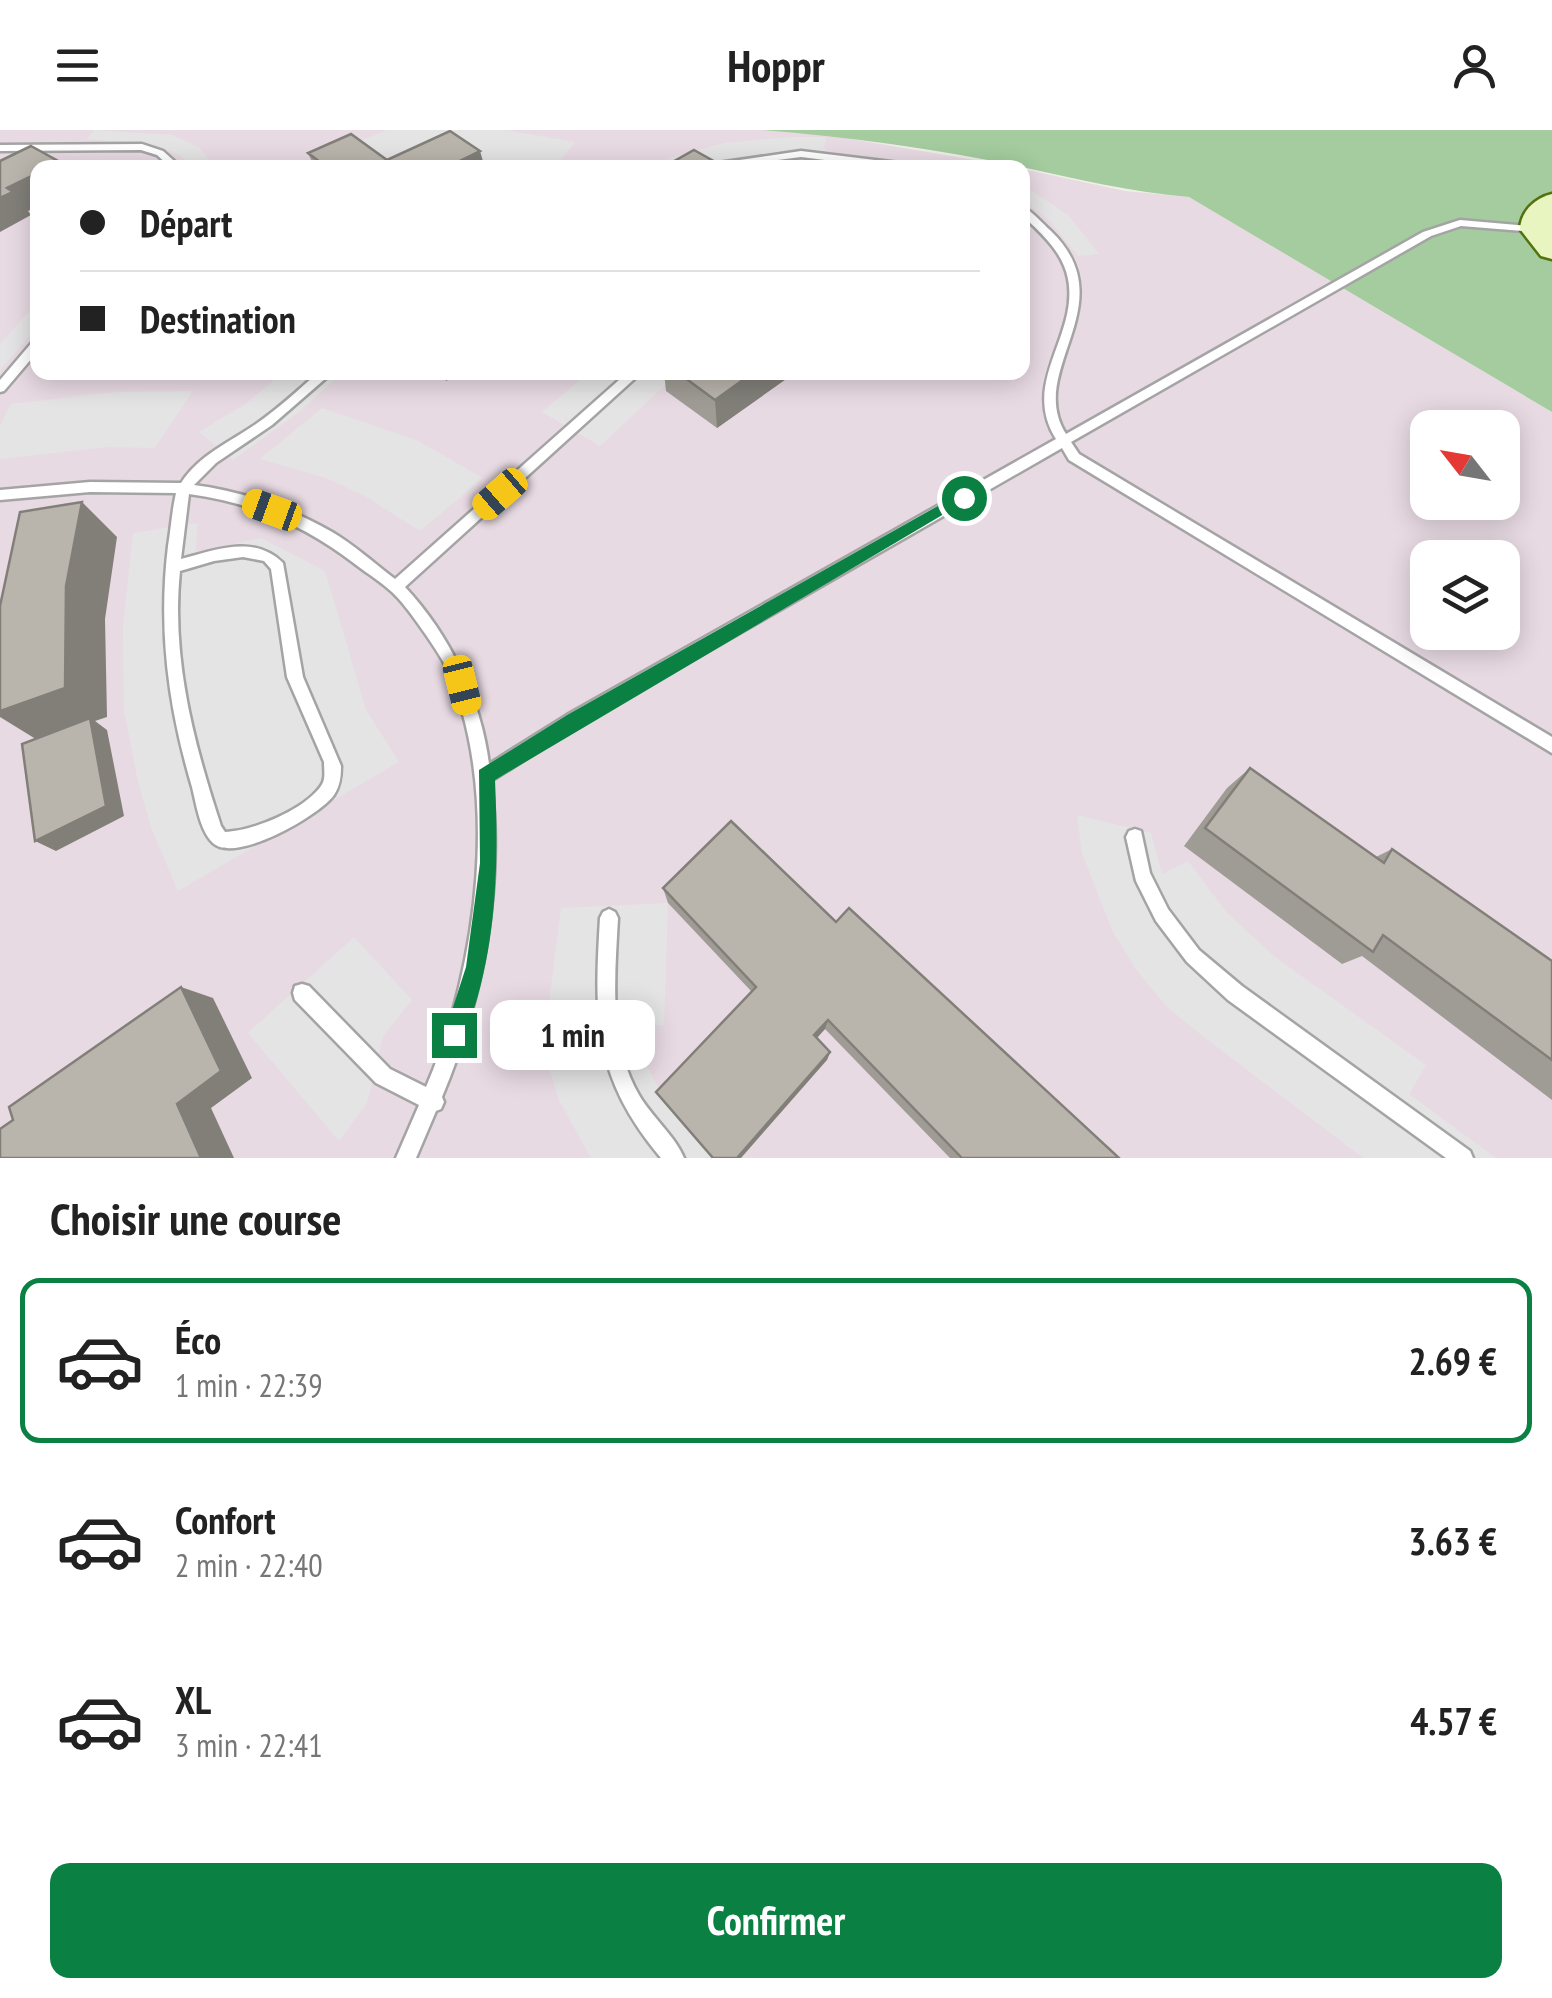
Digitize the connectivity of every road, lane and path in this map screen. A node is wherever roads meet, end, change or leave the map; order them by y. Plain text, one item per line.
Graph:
1 (60, 146) junction
2 (0, 148) edge
3 (167, 160) edge
4 (754, 160) edge
5 (851, 160) edge
6 (15, 164) edge
7 (1030, 216) edge
8 (1547, 227) edge
9 (30, 352) edge
10 (317, 380) edge
11 (627, 380) edge
12 (0, 388) edge
13 (1062, 443) junction
14 (184, 488) junction
15 (0, 496) edge
16 (172, 567) junction
17 (396, 586) junction
18 (1552, 746) edge
19 (486, 776) junction
20 (1134, 837) dead end
21 (609, 918) dead end
22 (302, 993) dead end
23 (434, 1102) junction
24 (406, 1158) edge
25 (674, 1158) edge
26 (1463, 1158) edge

1 - 2 lane
1 - 3 lane
1 - 6 lane
4 - 5 lane
7 - 13 lane
8 - 13 lane
9 - 12 lane
10 - 14 lane
11 - 17 lane
13 - 18 lane
13 - 19 lane
14 - 15 lane
14 - 16 lane
14 - 17 lane
16 - 16 lane
17 - 19 lane
19 - 23 lane
20 - 26 lane
21 - 25 lane
22 - 23 lane
23 - 24 lane

